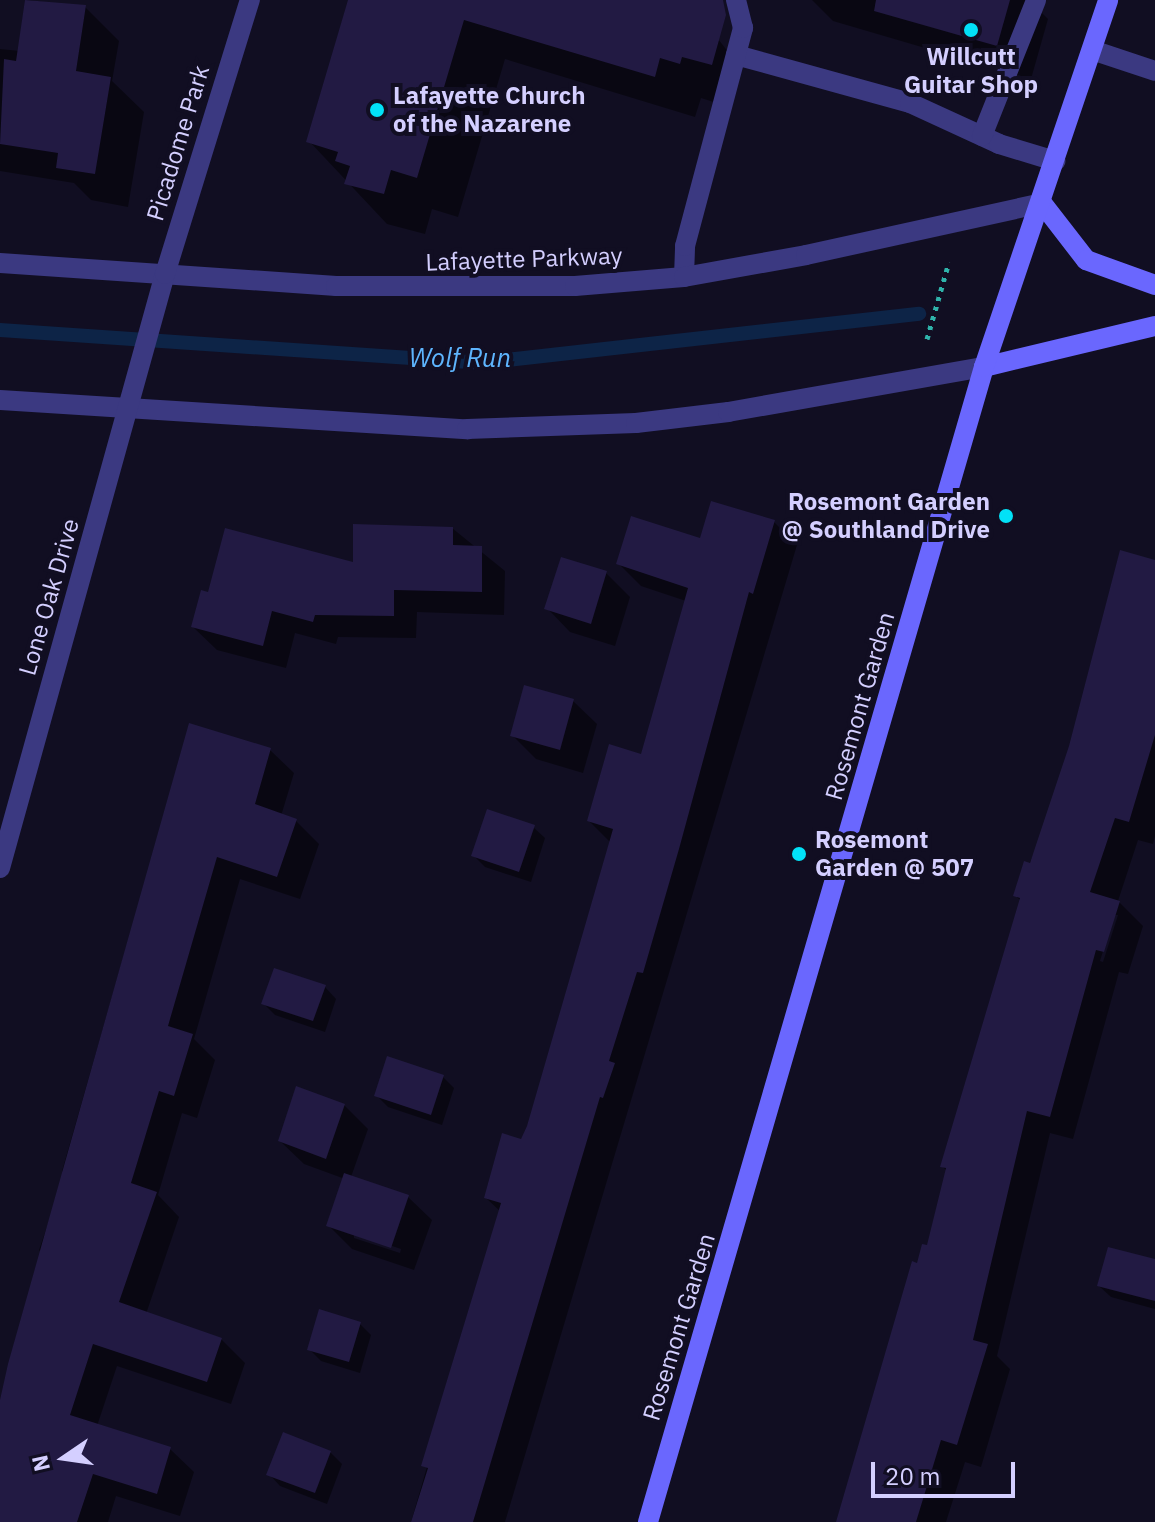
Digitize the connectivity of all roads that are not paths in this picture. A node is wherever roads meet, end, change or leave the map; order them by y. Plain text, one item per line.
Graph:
1 (250, 0) edge
2 (736, 0) edge
3 (1036, 0) edge
4 (1108, 0) edge
5 (1092, 50) junction
6 (736, 55) junction
7 (1155, 71) edge
8 (982, 136) junction
9 (1055, 161) junction
10 (1042, 203) junction
11 (0, 263) edge
12 (165, 274) junction
13 (684, 277) junction
14 (1155, 285) edge
15 (1155, 326) edge
16 (984, 367) junction
17 (134, 386) joint
18 (0, 400) edge
19 (127, 411) junction
20 (0, 868) edge
21 (648, 1522) edge

1 - 12 street, Picadome Park
2 - 6 street
3 - 8 street
4 - 5 main road, Rosemont Garden
5 - 7 street
5 - 9 main road, Rosemont Garden
6 - 8 street
6 - 13 street
8 - 9 street
9 - 10 main road, Rosemont Garden
10 - 13 street, Lafayette Parkway
10 - 14 main road
10 - 16 main road, Rosemont Garden
11 - 12 street, Lafayette Parkway
12 - 13 street, Lafayette Parkway
12 - 17 street, Picadome Park
15 - 16 main road
16 - 19 street
16 - 21 main road, Rosemont Garden
17 - 19 street, Lone Oak Drive
18 - 19 street
19 - 20 street, Lone Oak Drive

